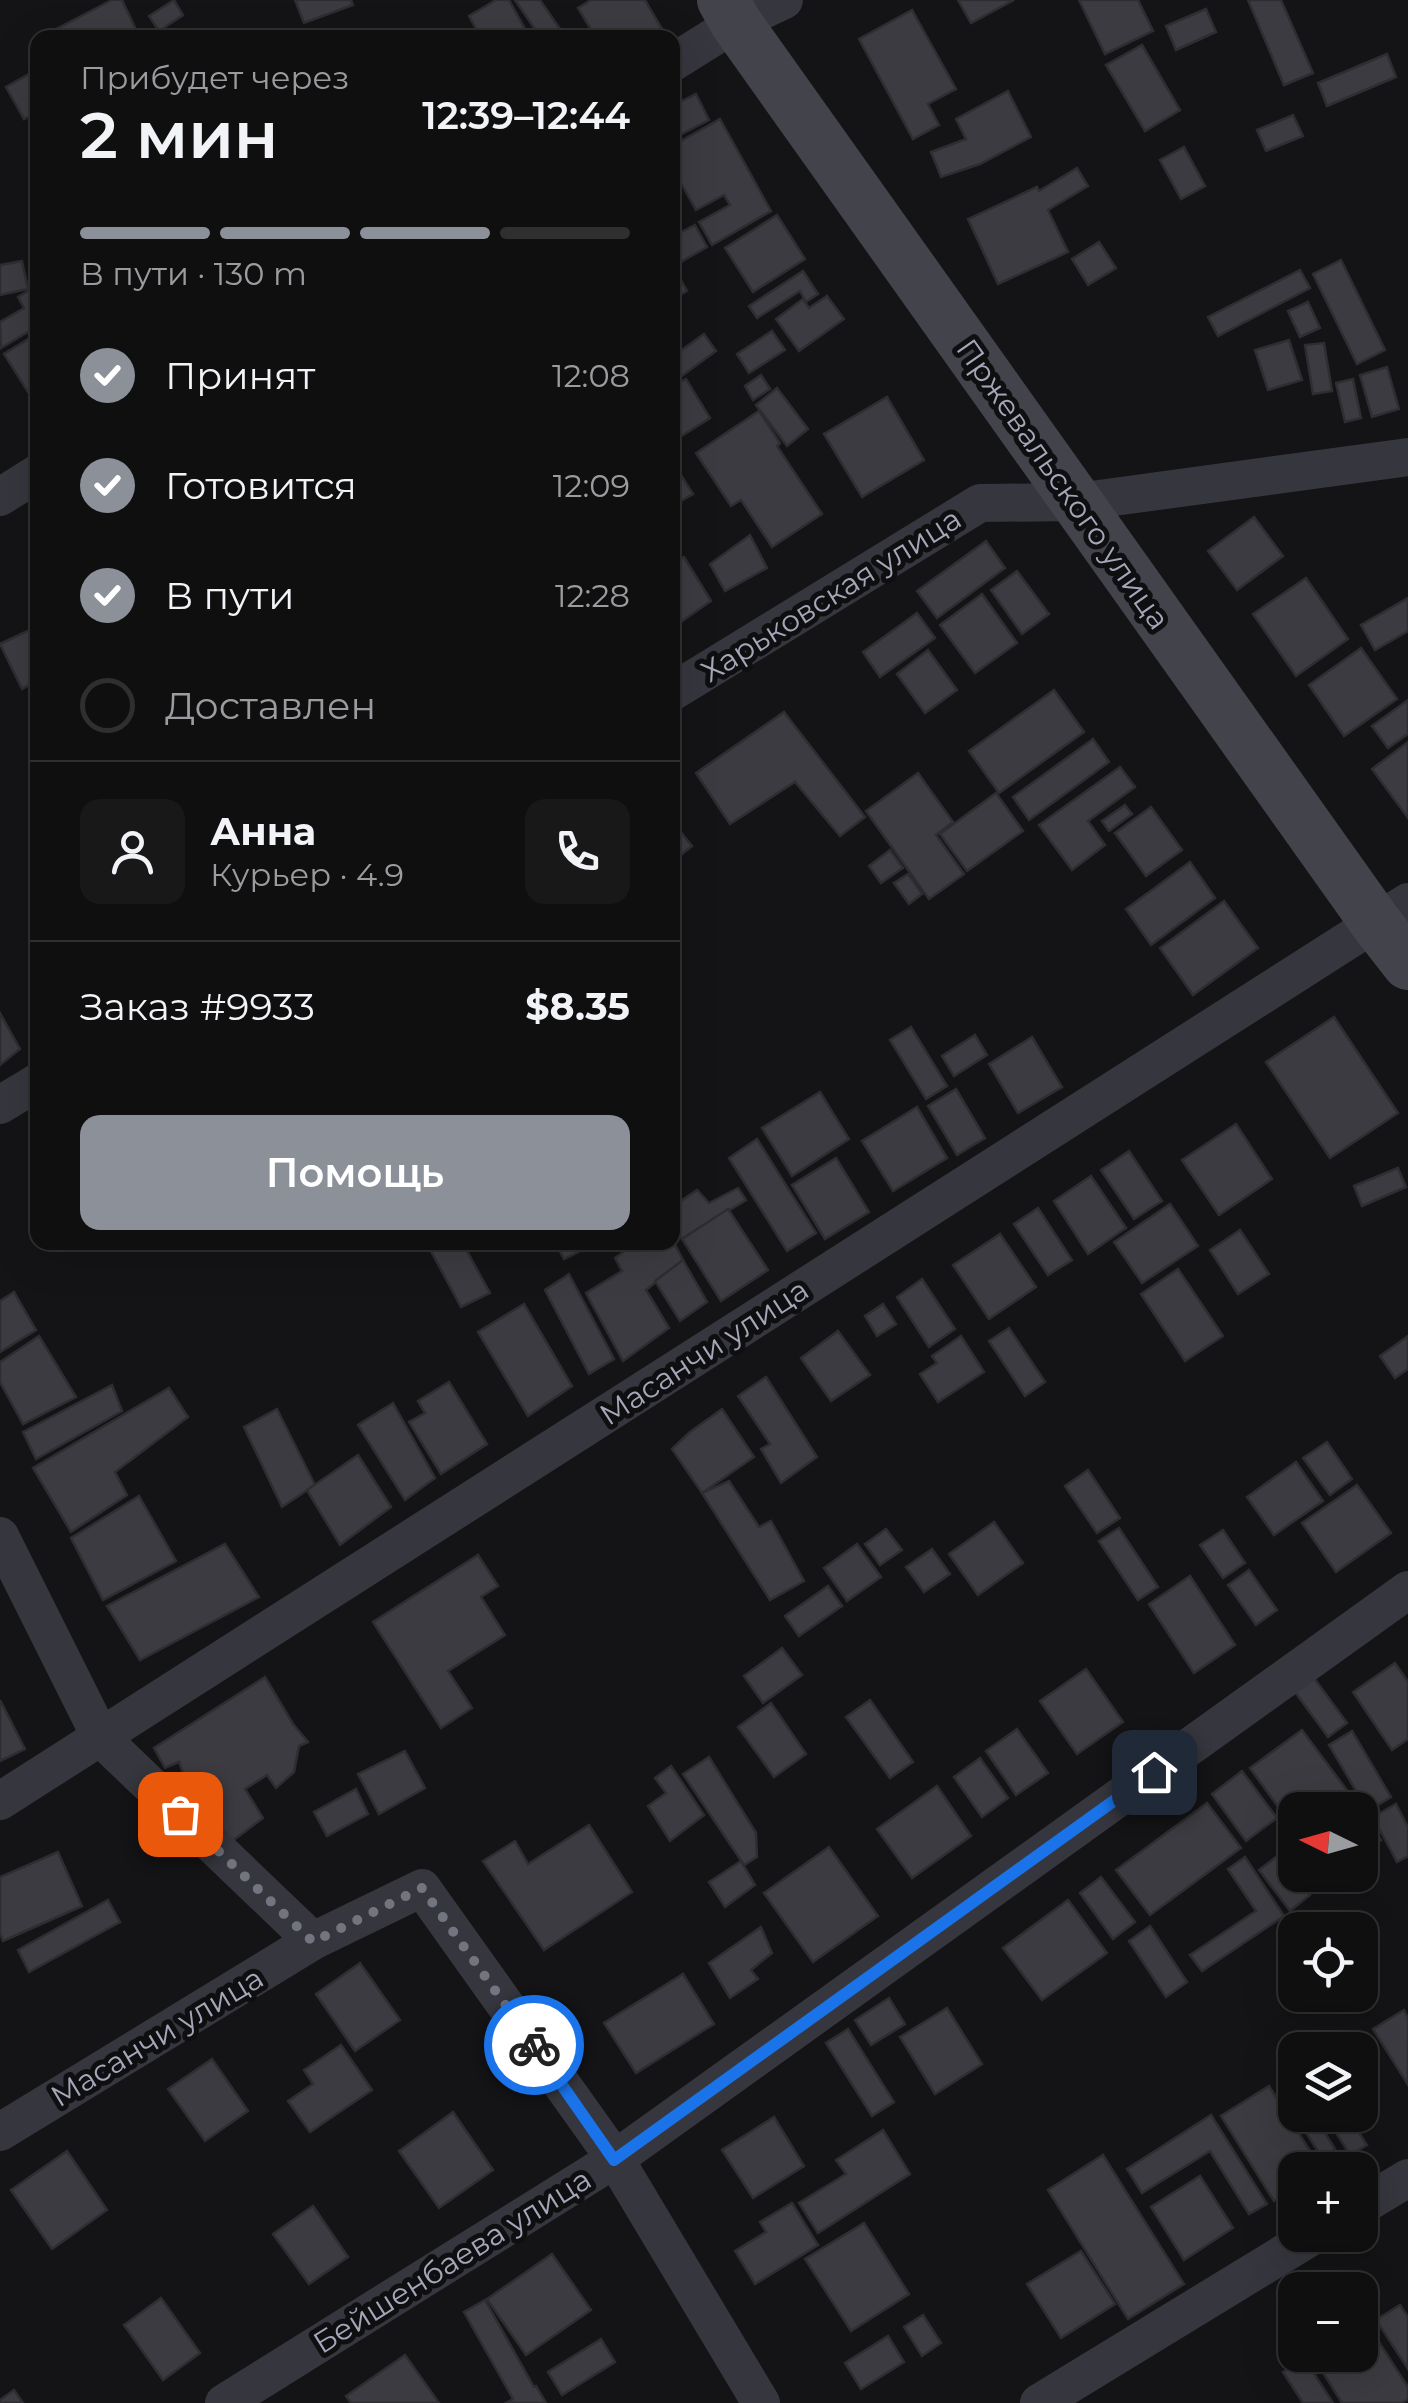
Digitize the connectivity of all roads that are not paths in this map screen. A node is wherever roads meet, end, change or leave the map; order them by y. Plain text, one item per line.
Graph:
1 (784, 0) edge
2 (729, 11) edge
3 (680, 57) edge
4 (1408, 457) edge
5 (30, 478) edge
6 (0, 497) edge
7 (1076, 502) junction
8 (680, 687) edge
9 (1392, 913) edge
10 (1408, 964) edge
11 (30, 1087) edge
12 (0, 1106) edge
13 (0, 1536) edge
14 (1408, 1590) edge
15 (101, 1738) junction
16 (0, 1801) edge
17 (313, 1942) junction
18 (0, 2132) edge
19 (614, 2160) junction
20 (1408, 2178) edge
21 (1378, 2196) edge
22 (1286, 2252) edge
23 (224, 2403) edge
24 (760, 2403) edge
25 (1039, 2403) edge

1 - 2 street
2 - 3 street
2 - 7 main road, Пржевальского улица
4 - 7 street, Харьковская улица
5 - 6 street
7 - 8 street, Харьковская улица
7 - 9 main road, Пржевальского улица
9 - 10 main road, Пржевальского улица
9 - 15 street, Масанчи улица
11 - 12 street
13 - 15 street
14 - 19 street, Бейшенбаева улица
15 - 16 street, Масанчи улица
15 - 17 street
17 - 18 street, Масанчи улица
17 - 19 street, Масанчи улица
19 - 23 street, Бейшенбаева улица
19 - 24 street
20 - 21 street
22 - 25 street

